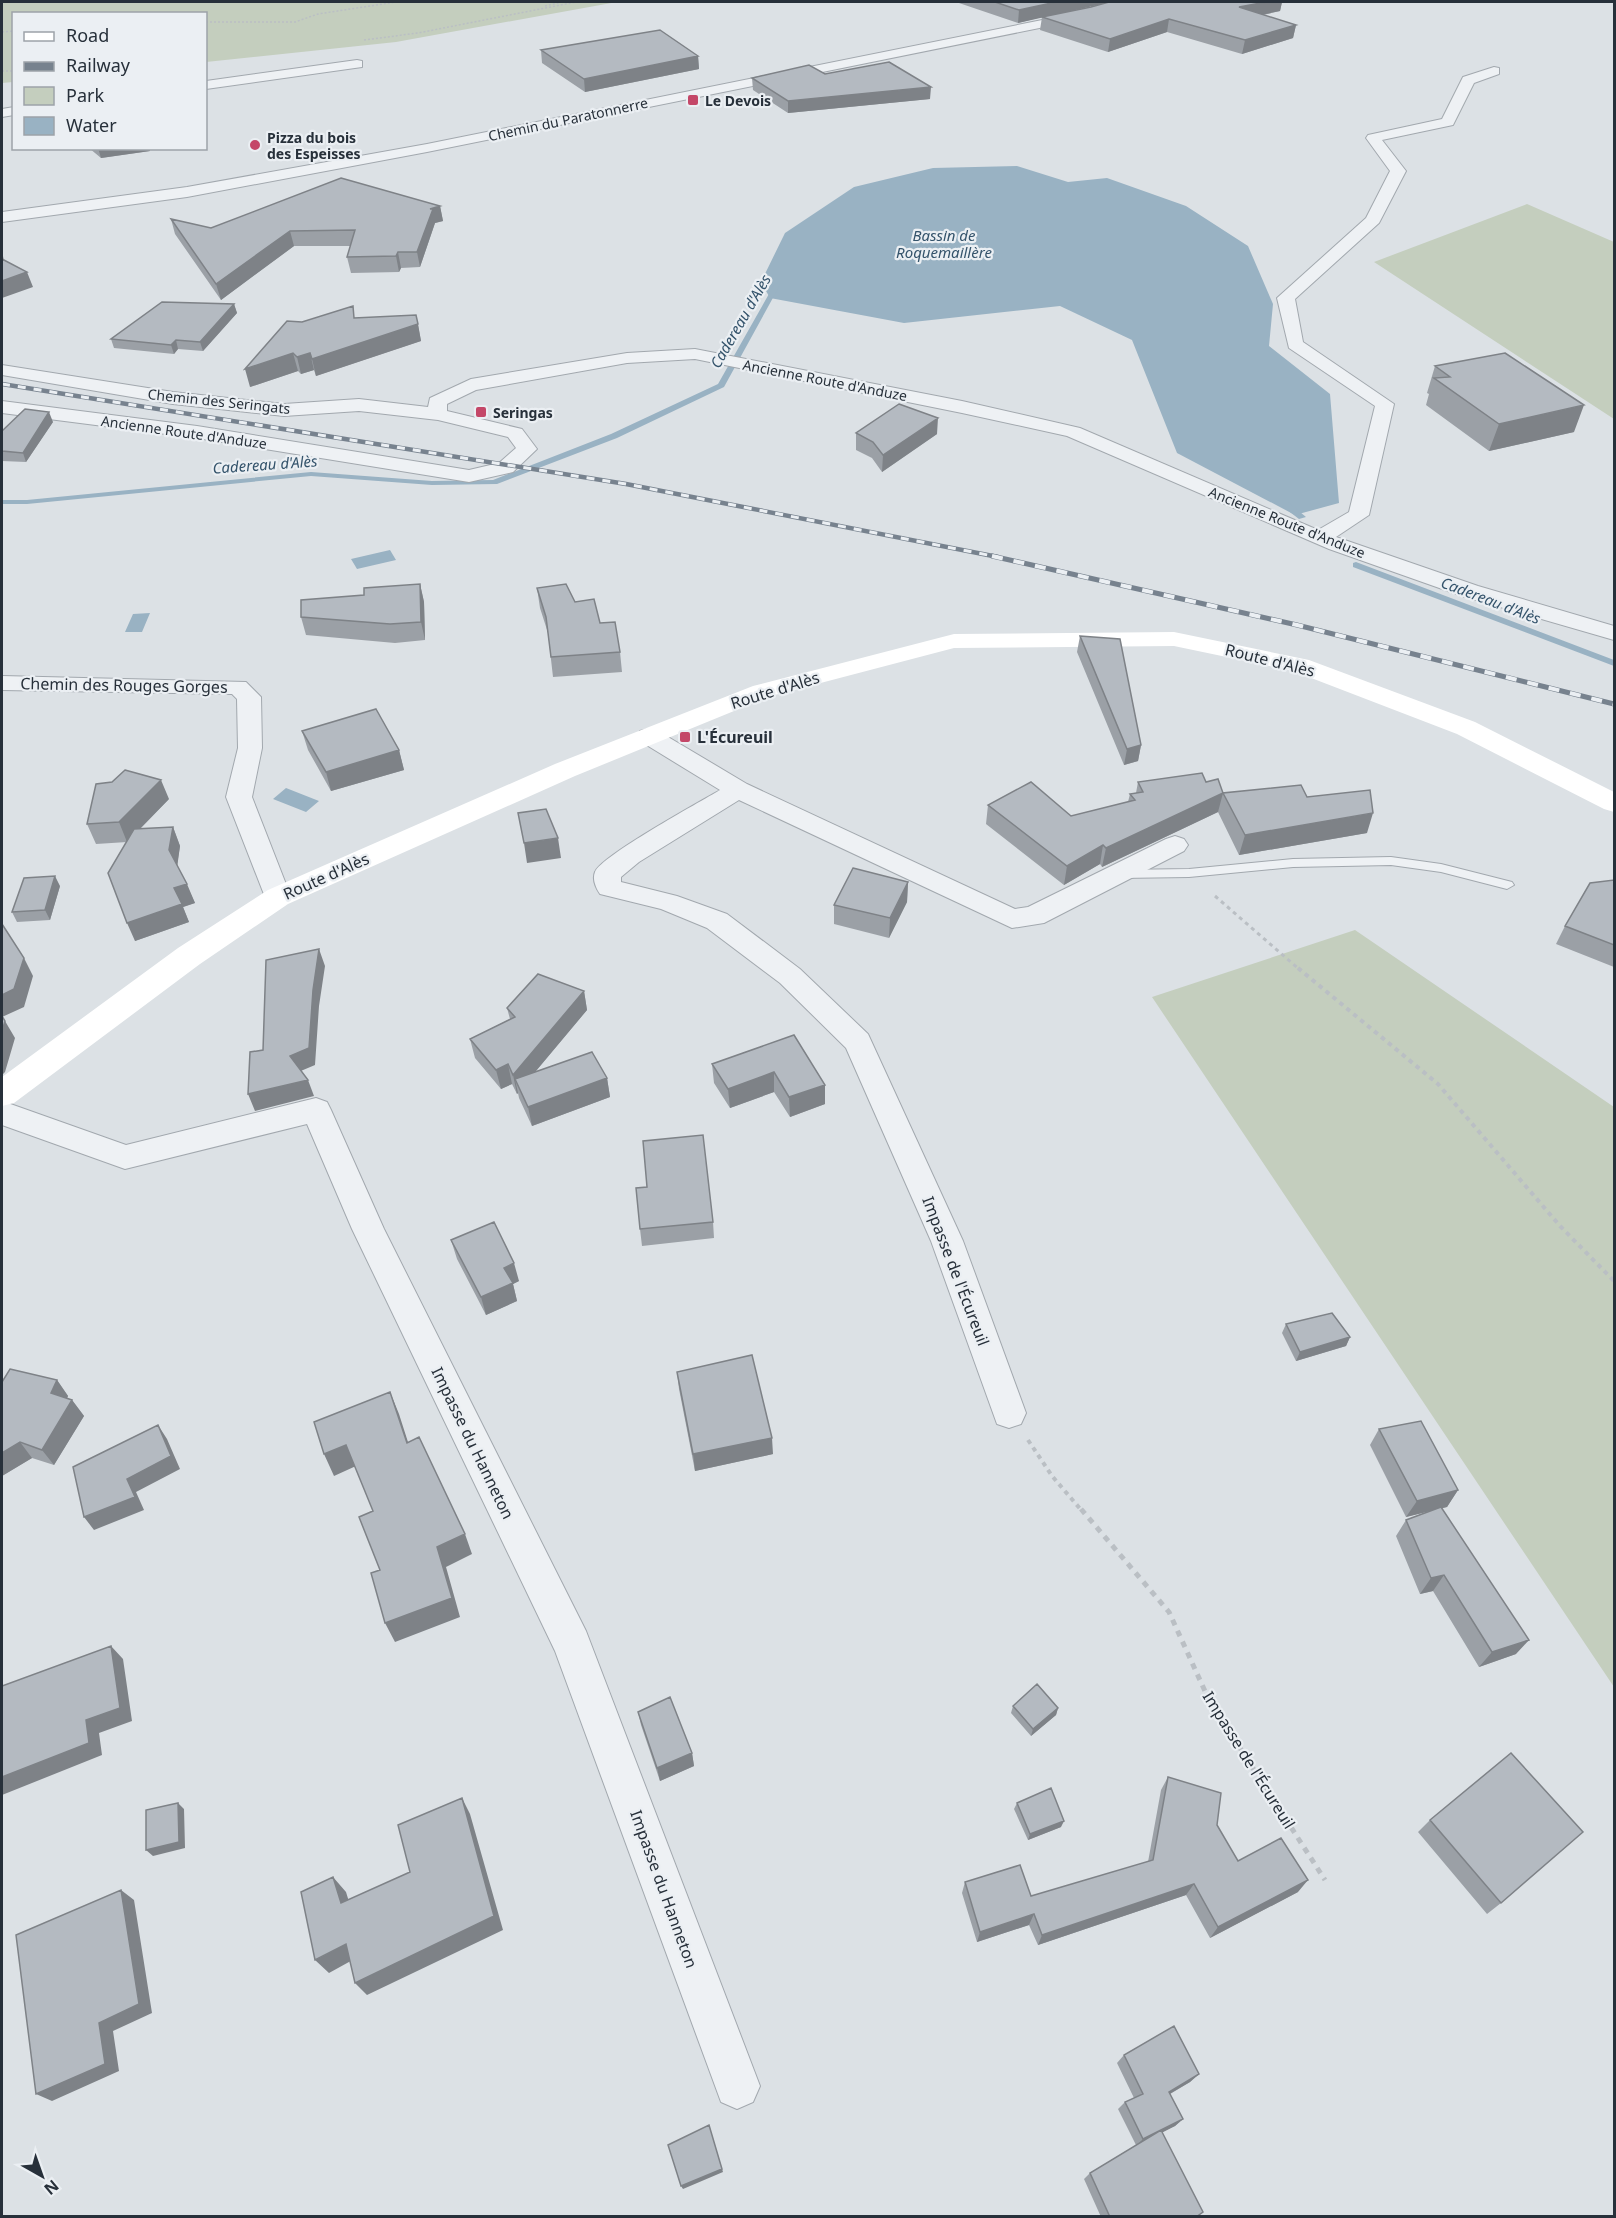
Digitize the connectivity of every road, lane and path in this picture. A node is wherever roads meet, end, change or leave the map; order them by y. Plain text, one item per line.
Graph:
1 (396, 2) edge
2 (562, 2) edge
3 (576, 2) edge
4 (1131, 2) edge
5 (519, 12) junction
6 (207, 22) edge
7 (361, 40) dead end
8 (357, 64) dead end
9 (1494, 71) dead end
10 (207, 85) edge
11 (2, 217) edge
12 (2, 370) edge
13 (2, 407) edge
14 (438, 414) junction
15 (1319, 537) junction
16 (1614, 633) edge
17 (2, 683) edge
18 (649, 736) junction
19 (738, 790) junction
20 (1614, 803) edge
21 (1175, 844) dead end
22 (1189, 873) junction
23 (1117, 874) junction
24 (1507, 885) dead end
25 (278, 897) junction
26 (2, 1094) edge
27 (2, 1113) edge
28 (1614, 1281) edge
29 (1009, 1413) joint
30 (1325, 1880) dead end
31 (737, 2086) dead end

1 - 6 path
2 - 5 path
3 - 5 path
4 - 11 street, Chemin du Paratonnerre
5 - 7 path
8 - 10 street
9 - 15 street
12 - 14 street, Chemin des Seringats
13 - 14 street, Ancienne Route d'Anduze
14 - 15 street, Ancienne Route d'Anduze
15 - 16 street, Ancienne Route d'Anduze
17 - 25 street, Chemin des Rouges Gorges
18 - 19 street
18 - 20 main road, Route d'Alès
18 - 25 main road, Route d'Alès
19 - 23 street
19 - 29 street, Impasse de l'Écureuil
21 - 23 street
22 - 23 lane
22 - 24 lane
22 - 28 path
25 - 26 main road, Route d'Alès
27 - 31 street, Impasse du Hanneton
29 - 30 path, Impasse de l'Écureuil

